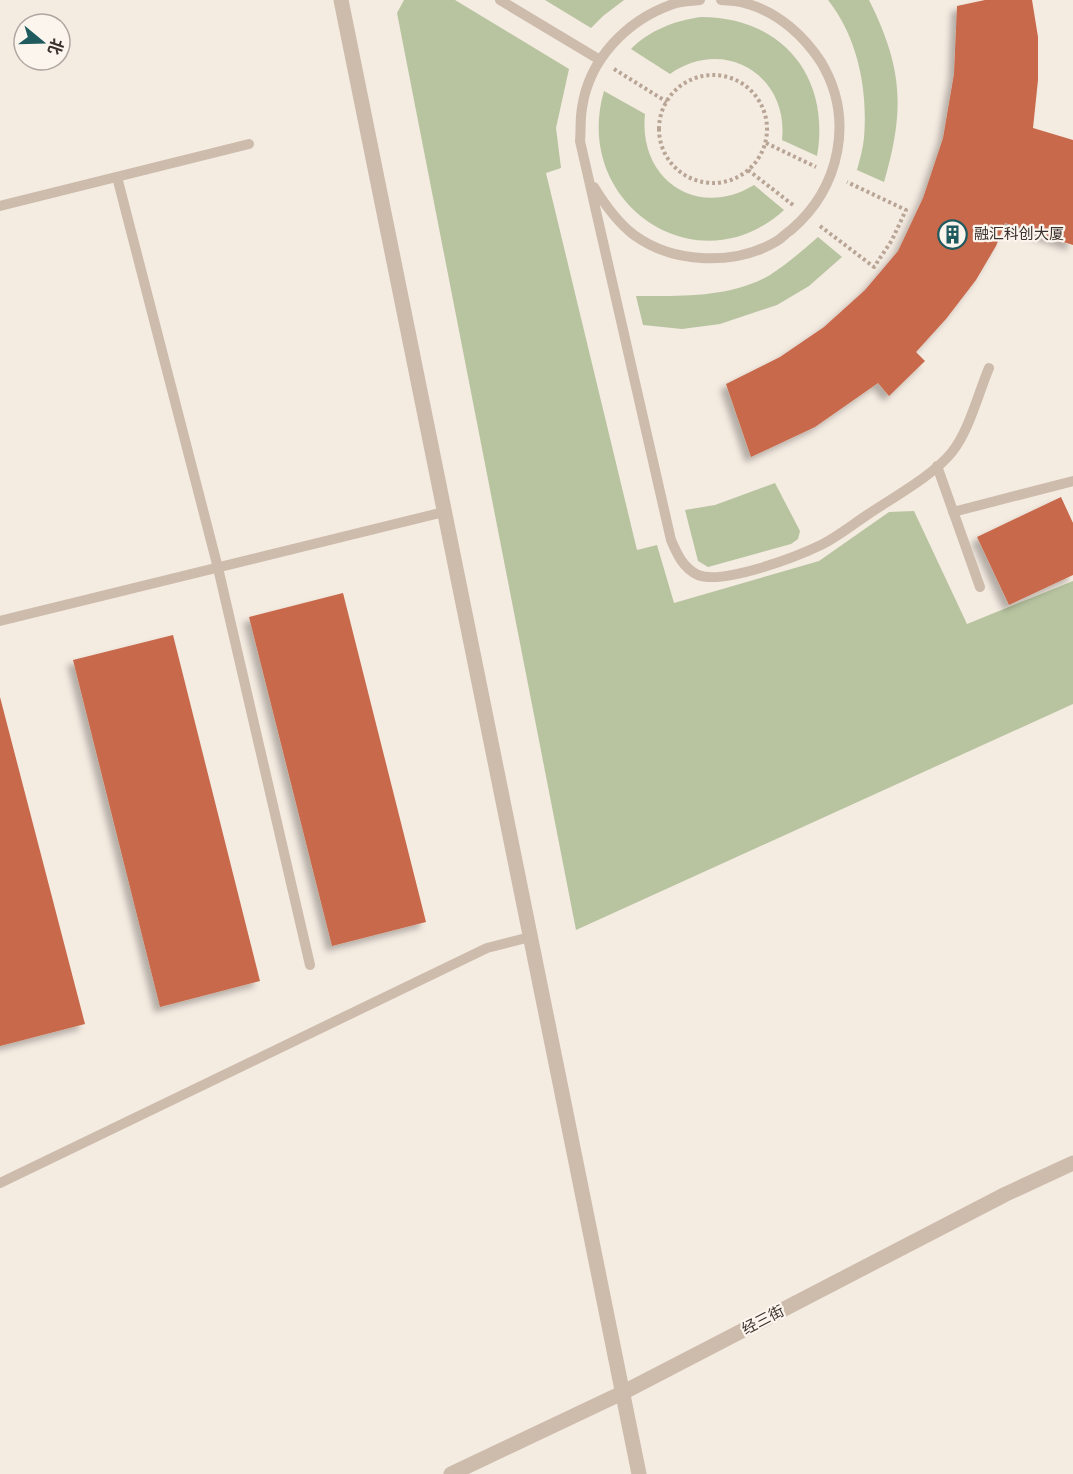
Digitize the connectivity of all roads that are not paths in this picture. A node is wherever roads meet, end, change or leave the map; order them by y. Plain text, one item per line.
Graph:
1 (341, 0) edge
2 (500, 0) edge
3 (687, 0) edge
4 (700, 0) edge
5 (721, 0) edge
6 (674, 4) junction
7 (600, 60) junction
8 (580, 141) junction
9 (249, 144) dead end
10 (117, 177) junction
11 (0, 206) edge
12 (988, 368) dead end
13 (937, 466) junction
14 (1073, 481) edge
15 (444, 512) junction
16 (953, 512) junction
17 (218, 568) junction
18 (980, 588) dead end
19 (0, 621) edge
20 (530, 937) junction
21 (310, 965) dead end
22 (1073, 1162) edge
23 (0, 1183) edge
24 (622, 1393) junction
25 (451, 1474) edge
26 (639, 1474) edge

1 - 15 street
2 - 7 lane
3 - 6 lane
4 - 6 lane
5 - 8 lane
6 - 7 lane
7 - 8 lane
8 - 13 lane
9 - 10 lane
10 - 11 lane
10 - 17 lane
12 - 13 lane
13 - 16 lane
14 - 16 lane
15 - 17 lane
15 - 20 street
16 - 18 lane
17 - 19 lane
17 - 21 lane
20 - 23 lane
20 - 24 street
22 - 24 street, 经三街
24 - 25 street, 经三街
24 - 26 street

